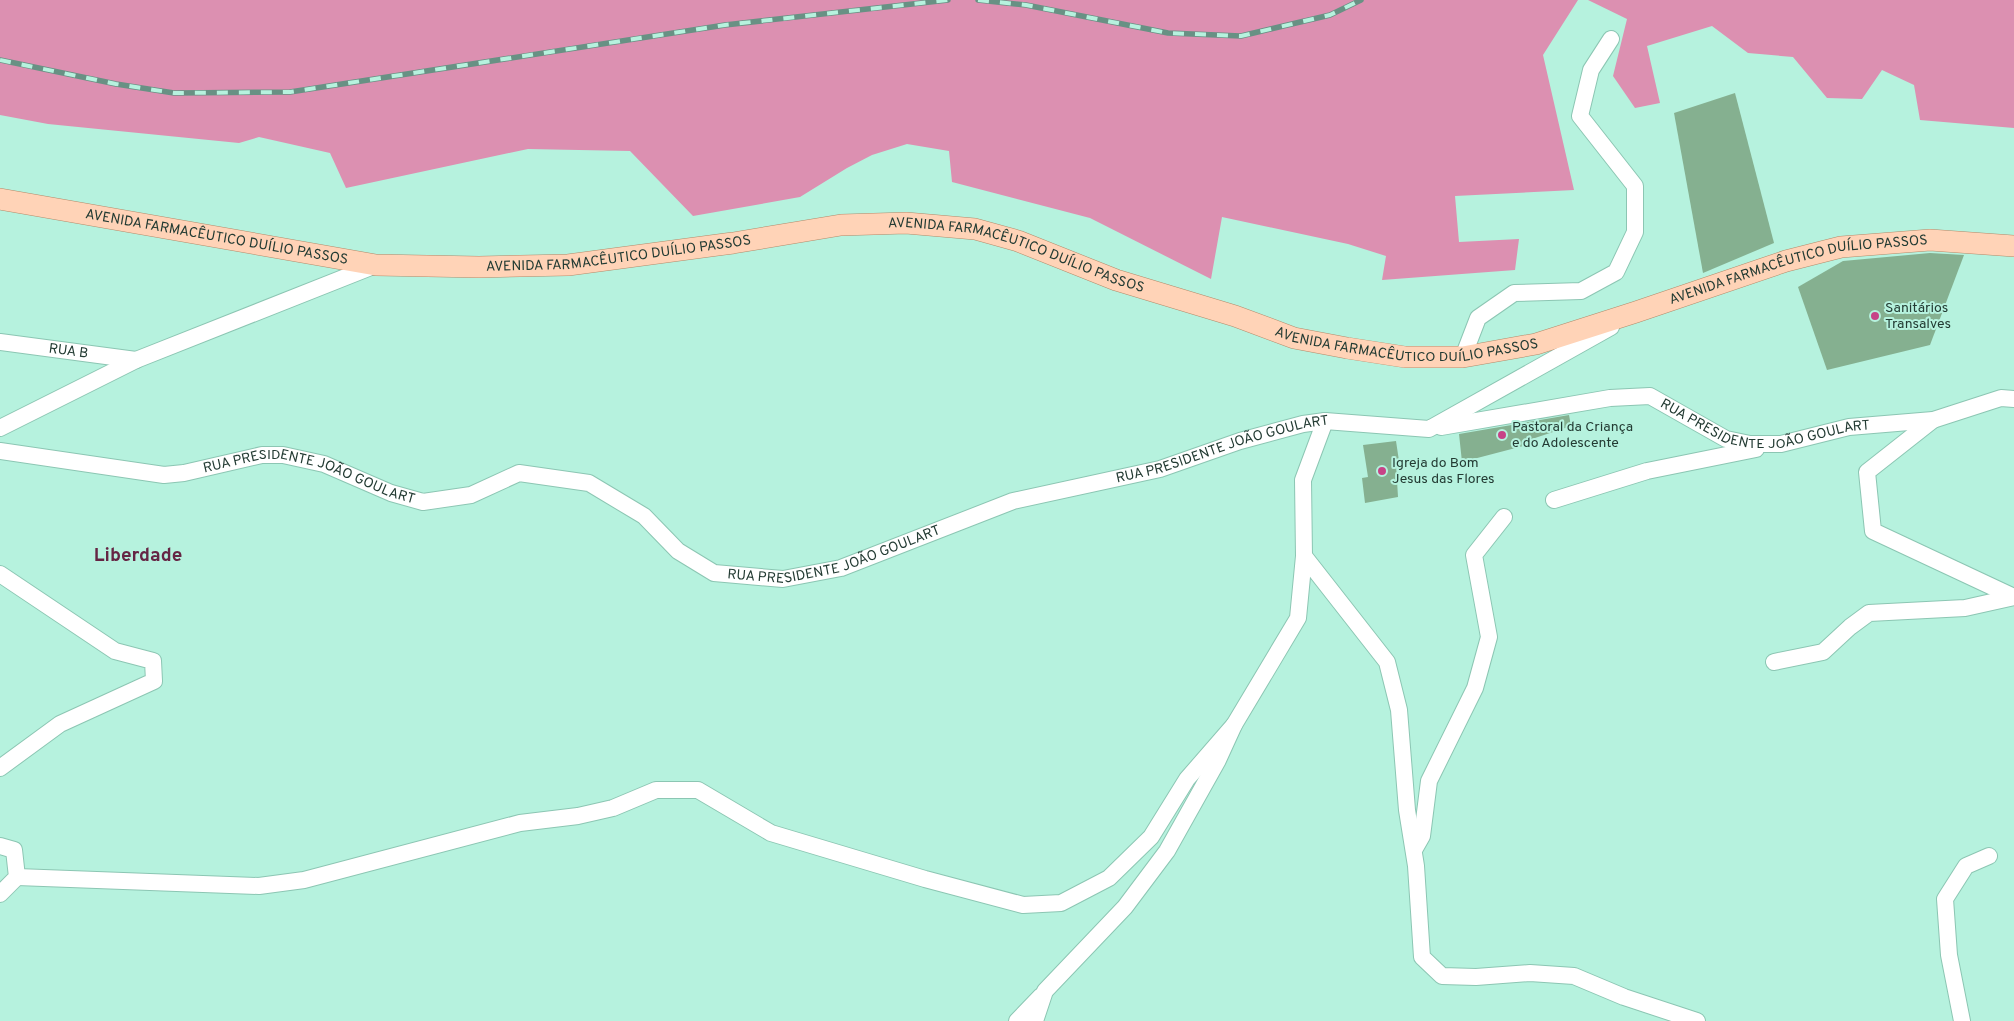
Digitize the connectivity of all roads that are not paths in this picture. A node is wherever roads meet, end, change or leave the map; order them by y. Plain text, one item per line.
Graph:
1 (1611, 39) dead end
2 (0, 199) edge
3 (2014, 246) edge
4 (376, 265) junction
5 (1636, 312) junction
6 (0, 342) edge
7 (1463, 357) junction
8 (136, 360) junction
9 (2014, 399) edge
10 (1934, 420) junction
11 (1325, 421) junction
12 (0, 428) edge
13 (1429, 429) junction
14 (1781, 444) junction
15 (0, 451) edge
16 (1554, 500) dead end
17 (1504, 517) dead end
18 (1304, 556) junction
19 (3, 581) edge
20 (2014, 597) edge
21 (1774, 662) dead end
22 (1234, 725) junction
23 (0, 768) edge
24 (0, 846) edge
25 (1414, 850) junction
26 (1989, 856) dead end
27 (17, 878) junction
28 (0, 894) edge
29 (1046, 991) junction
30 (1017, 1021) edge
31 (1035, 1021) edge
32 (1697, 1021) edge
33 (1962, 1021) edge

1 - 7 street
2 - 4 main road, AVENIDA FARMACÊUTICO DUÍLIO PASSOS
3 - 5 main road, AVENIDA FARMACÊUTICO DUÍLIO PASSOS
4 - 7 main road, AVENIDA FARMACÊUTICO DUÍLIO PASSOS
4 - 8 street
5 - 7 main road, AVENIDA FARMACÊUTICO DUÍLIO PASSOS
5 - 13 street
6 - 8 street, RUA B
8 - 12 street
9 - 10 street, RUA PRESIDENTE JOÃO GOULART
10 - 14 street, RUA PRESIDENTE JOÃO GOULART
10 - 20 street
11 - 13 street, RUA PRESIDENTE JOÃO GOULART
11 - 15 street, RUA PRESIDENTE JOÃO GOULART
11 - 18 street
13 - 14 street, RUA PRESIDENTE JOÃO GOULART
14 - 16 street
17 - 25 street
18 - 22 street
18 - 25 street
19 - 23 street
20 - 21 street
22 - 27 street
22 - 29 street
24 - 27 street
25 - 32 street
26 - 33 street
27 - 28 street
29 - 30 street
29 - 31 street

